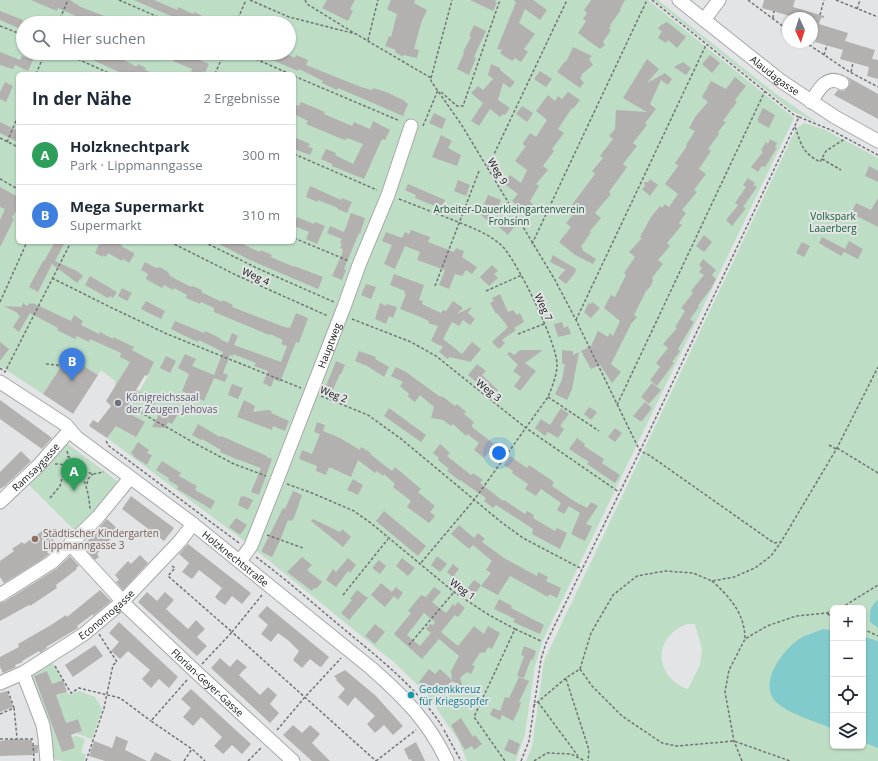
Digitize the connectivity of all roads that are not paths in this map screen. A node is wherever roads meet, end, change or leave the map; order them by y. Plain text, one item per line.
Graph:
1 (679, 0) edge
2 (719, 0) edge
3 (704, 20) junction
4 (847, 74) road end
5 (811, 102) junction
6 (416, 128) road end
7 (878, 141) edge
8 (2, 386) edge
9 (70, 430) junction
10 (130, 478) junction
11 (0, 502) edge
12 (194, 524) junction
13 (71, 544) junction
14 (240, 560) junction
15 (0, 595) edge
16 (122, 602) junction
17 (23, 672) junction
18 (4, 687) edge
19 (47, 761) edge
20 (293, 761) edge
21 (447, 761) edge

1 - 3 street, Alaudagasse
2 - 3 street
3 - 5 street, Alaudagasse
4 - 5 street
5 - 7 street, Alaudagasse
6 - 14 street, Hauptweg
8 - 9 street, Holzknechtstraße
9 - 10 street, Holzknechtstraße
9 - 11 street, Ramsaygasse
10 - 12 street, Holzknechtstraße
10 - 13 street
12 - 14 street, Holzknechtstraße
12 - 16 street, Economogasse
13 - 15 street
13 - 16 street, Florian-Geyer-Gasse
14 - 21 street, Holzknechtstraße
16 - 17 street, Economogasse
16 - 20 street, Florian-Geyer-Gasse
17 - 18 street, Economogasse
17 - 19 street

